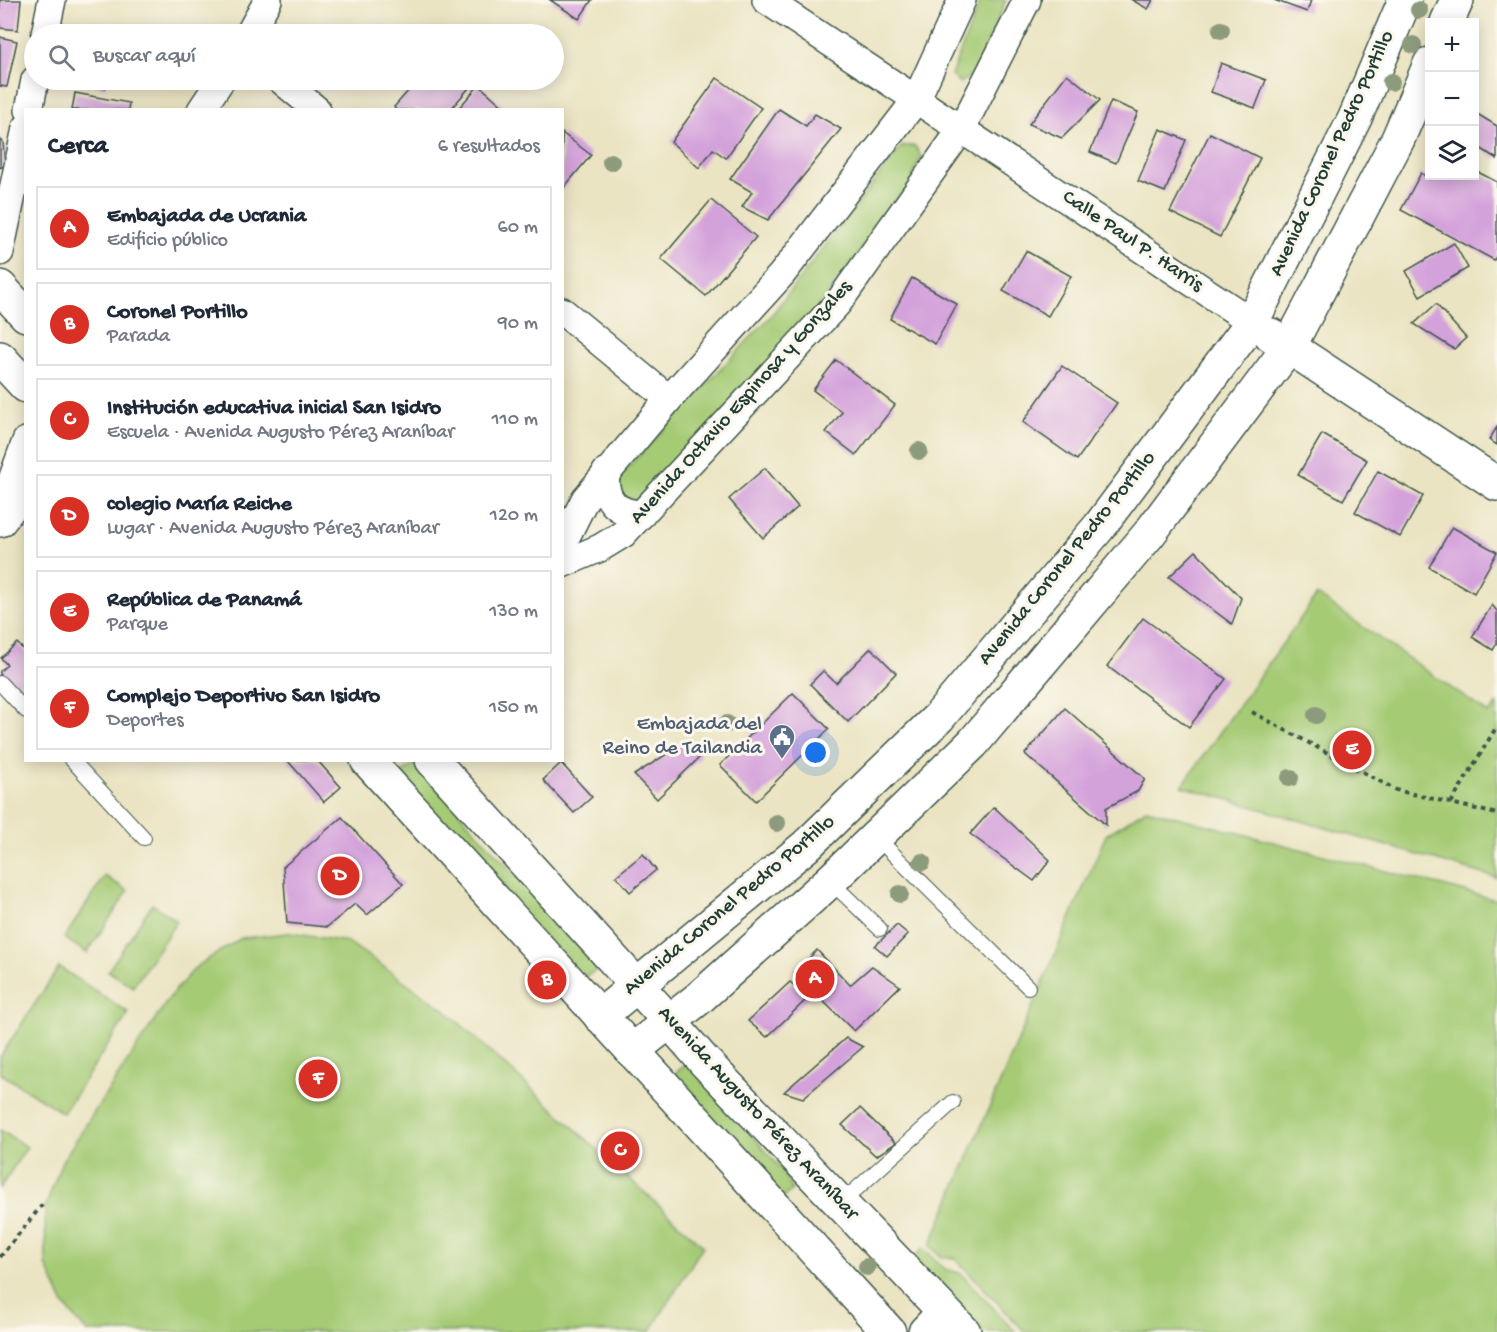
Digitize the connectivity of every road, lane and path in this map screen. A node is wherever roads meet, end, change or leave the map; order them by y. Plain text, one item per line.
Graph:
1 (52, 0) edge
2 (267, 0) edge
3 (766, 0) edge
4 (962, 0) edge
5 (1027, 0) edge
6 (1405, 0) edge
7 (1457, 0) edge
8 (1449, 18) edge
9 (47, 24) edge
10 (254, 24) edge
11 (1427, 72) edge
12 (33, 90) edge
13 (214, 90) edge
14 (293, 90) edge
15 (916, 100) junction
16 (29, 108) edge
17 (202, 108) edge
18 (315, 108) edge
19 (961, 130) junction
20 (24, 138) edge
21 (0, 252) edge
22 (0, 287) edge
23 (24, 312) edge
24 (564, 313) edge
25 (1252, 322) junction
26 (1289, 347) junction
27 (0, 358) edge
28 (24, 384) edge
29 (669, 399) junction
30 (24, 447) edge
31 (606, 472) junction
32 (1497, 484) edge
33 (24, 494) edge
34 (0, 513) edge
35 (642, 514) junction
36 (0, 520) edge
37 (564, 540) edge
38 (564, 563) edge
39 (0, 683) edge
40 (24, 709) edge
41 (1252, 712) dead end
42 (1497, 726) edge
43 (74, 762) edge
44 (369, 762) edge
45 (434, 762) edge
46 (1451, 803) junction
47 (1497, 814) edge
48 (144, 837) dead end
49 (876, 837) junction
50 (830, 881) junction
51 (727, 910) junction
52 (879, 929) dead end
53 (755, 947) junction
54 (637, 986) junction
55 (1028, 987) dead end
56 (600, 1016) junction
57 (670, 1022) junction
58 (632, 1051) junction
59 (953, 1102) dead end
60 (841, 1203) junction
61 (43, 1204) dead end
62 (0, 1257) edge
63 (944, 1325) edge
64 (889, 1332) edge

1 - 9 street
2 - 10 street
3 - 15 street, Calle Paul P. Harris
4 - 15 street
5 - 19 street, Avenida Octavio Espinosa y Gonzales
6 - 25 main road, Avenida Coronel Pedro Portillo
7 - 8 main road
11 - 26 main road, Avenida Coronel Pedro Portillo
12 - 16 street
13 - 17 street
14 - 18 street
15 - 19 street, Calle Paul P. Harris
15 - 29 street
19 - 25 street, Calle Paul P. Harris
19 - 35 street, Avenida Octavio Espinosa y Gonzales
20 - 21 street
22 - 23 main road
24 - 29 street
25 - 26 main road, Calle Paul P. Harris
25 - 51 main road, Avenida Coronel Pedro Portillo
26 - 32 main road, Calle Paul P. Harris
26 - 49 main road, Avenida Coronel Pedro Portillo
27 - 28 main road
29 - 31 street
30 - 34 street
31 - 35 street
31 - 37 street
33 - 36 main road
35 - 38 street, Avenida Octavio Espinosa y Gonzales
39 - 40 lane
41 - 46 path
42 - 46 path
43 - 48 lane
44 - 56 main road
45 - 54 main road, Avenida Augusto Pérez Araníbar
46 - 47 path
49 - 50 main road, Avenida Coronel Pedro Portillo
49 - 55 lane
50 - 52 lane
50 - 53 main road, Avenida Coronel Pedro Portillo
51 - 53 main road
51 - 54 main road, Avenida Coronel Pedro Portillo
53 - 57 main road, Avenida Coronel Pedro Portillo
54 - 56 main road, Avenida Coronel Pedro Portillo
54 - 57 main road, Avenida Augusto Pérez Araníbar
56 - 58 main road
57 - 58 main road, Avenida Coronel Pedro Portillo
57 - 60 main road, Avenida Augusto Pérez Araníbar
58 - 64 main road
59 - 60 lane
60 - 63 main road, Avenida Augusto Pérez Araníbar
61 - 62 path

